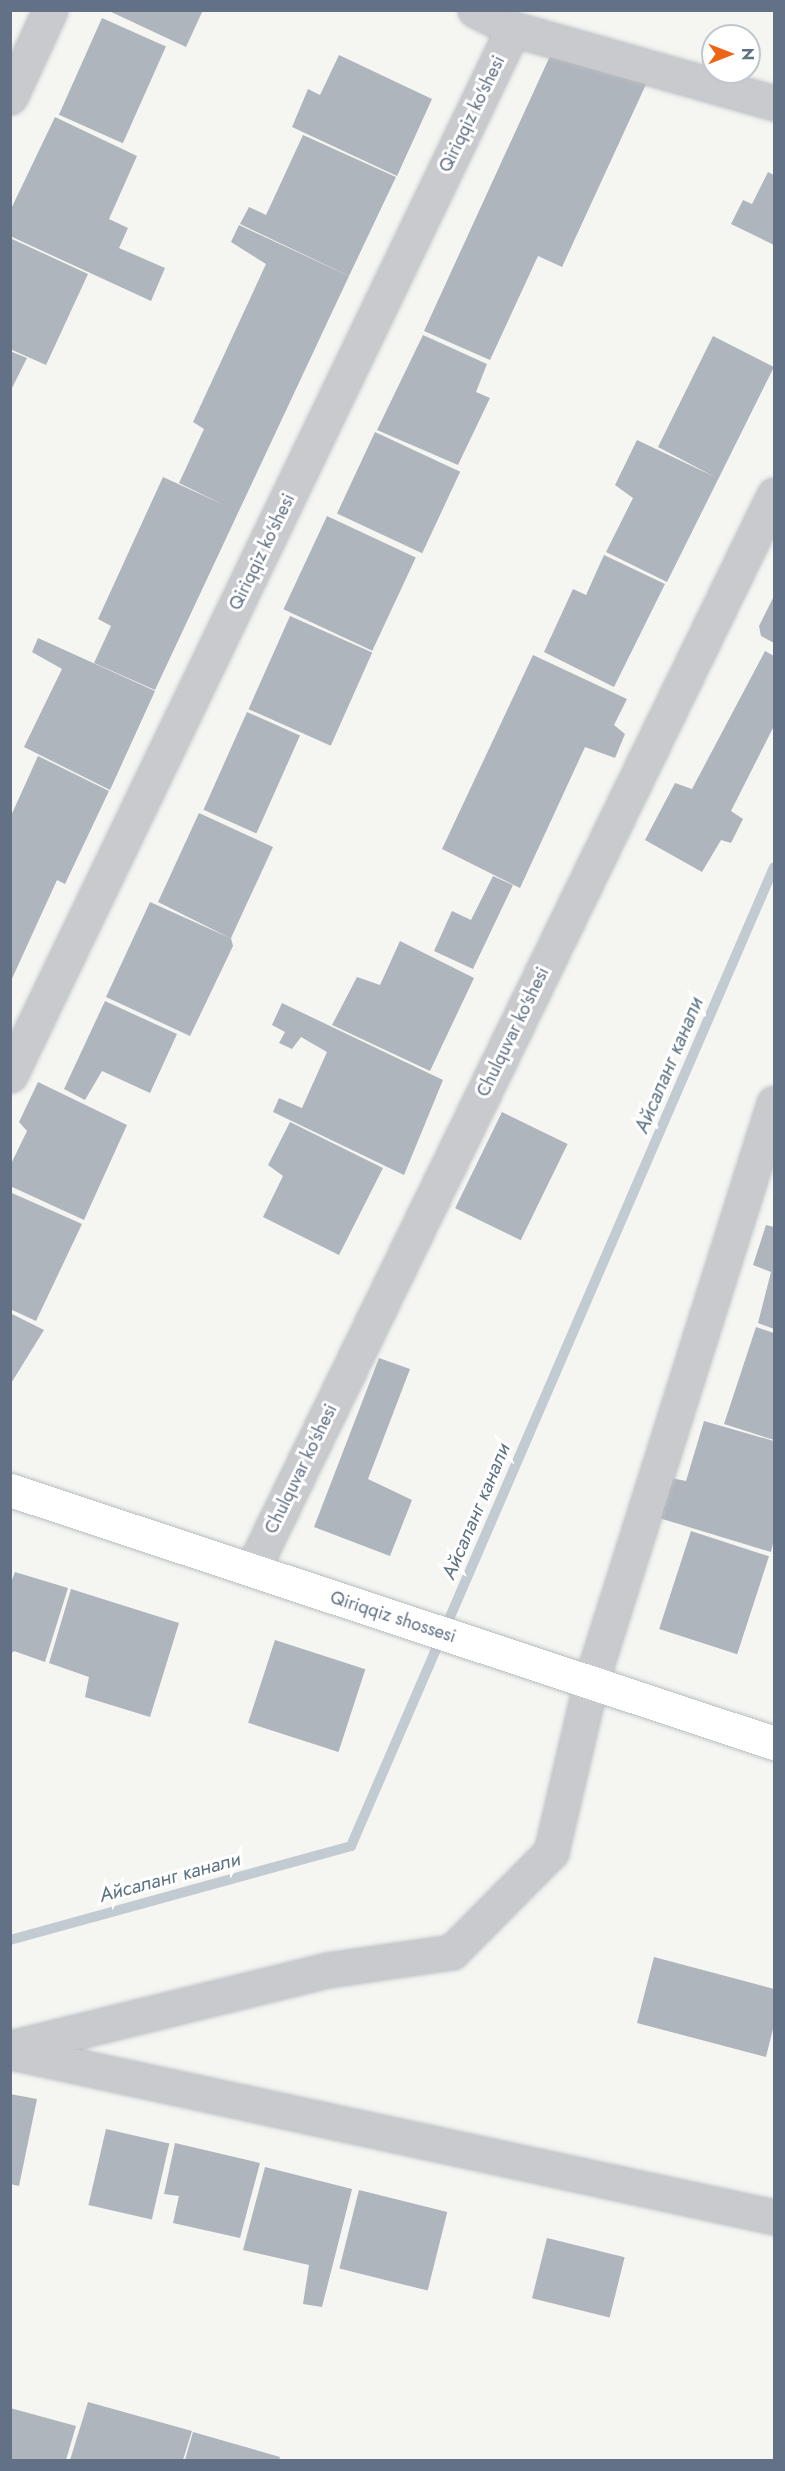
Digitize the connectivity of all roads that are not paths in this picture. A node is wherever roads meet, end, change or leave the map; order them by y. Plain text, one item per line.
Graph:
1 (50, 10) edge
2 (475, 10) edge
3 (513, 29) junction
4 (10, 97) edge
5 (774, 103) edge
6 (774, 495) edge
7 (10, 1075) edge
8 (774, 1103) edge
9 (10, 1490) edge
10 (252, 1570) junction
11 (591, 1682) junction
12 (774, 1743) edge
13 (10, 2050) edge
14 (774, 2217) edge

1 - 4 street
2 - 3 street
3 - 5 street
3 - 7 street, Qiriqqiz ko'shesi
6 - 10 street, Chulquvar ko'shesi
8 - 11 street
9 - 10 main road, Qiriqqiz shossesi
10 - 11 main road, Qiriqqiz shossesi
11 - 12 main road, Qiriqqiz shossesi
11 - 13 street
13 - 14 street

